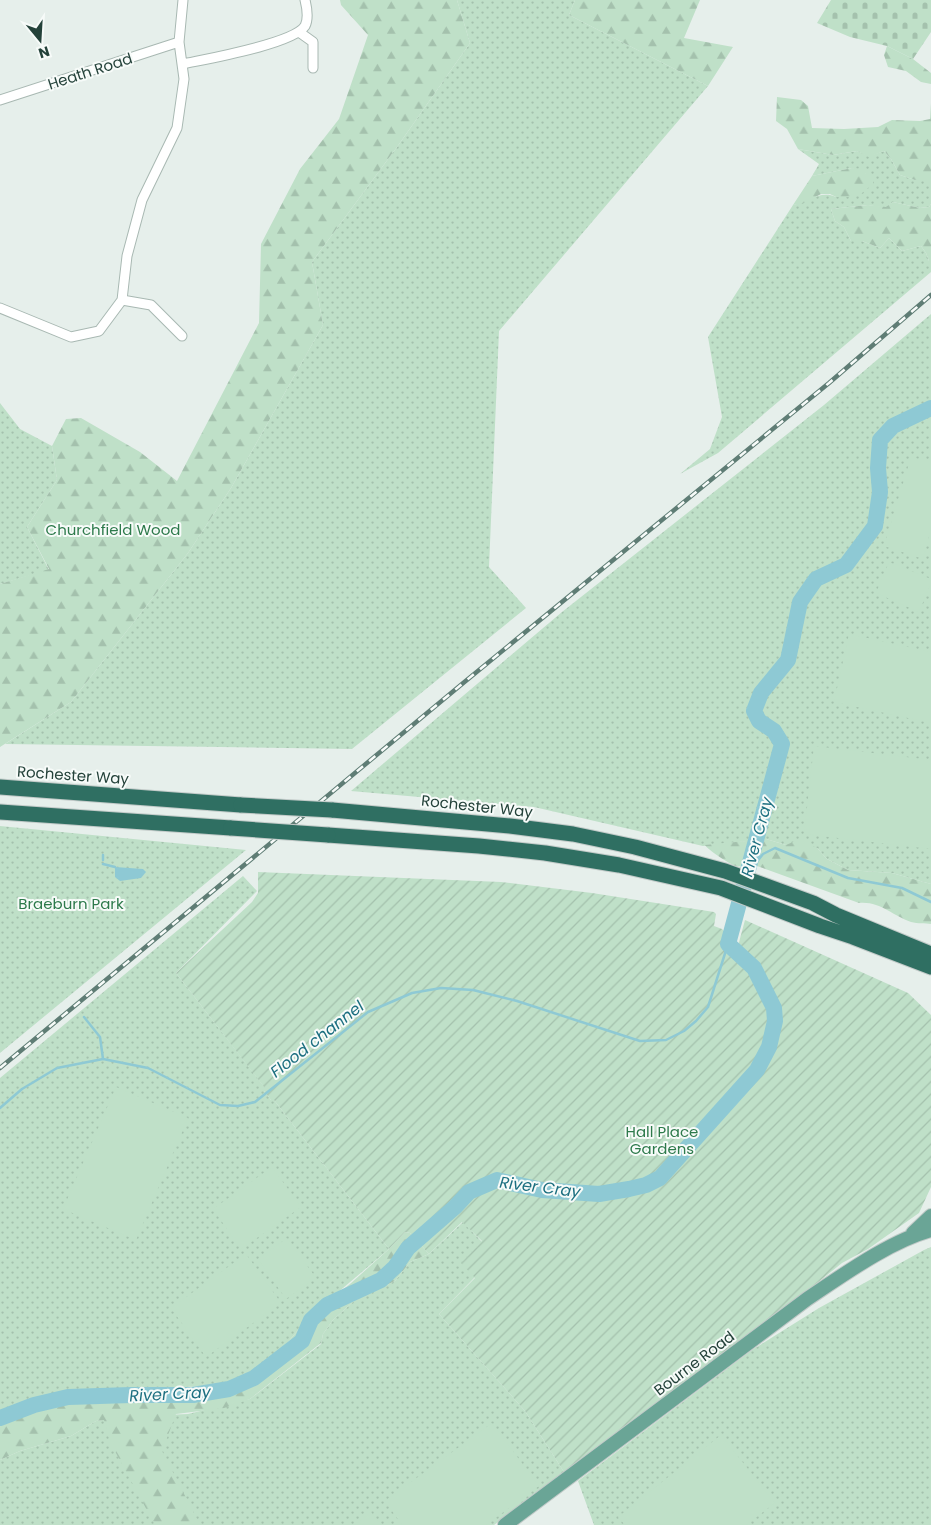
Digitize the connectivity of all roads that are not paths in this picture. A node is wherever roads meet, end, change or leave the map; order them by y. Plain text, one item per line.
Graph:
1 (183, 0) edge
2 (304, 0) edge
3 (299, 32) junction
4 (179, 42) junction
5 (183, 64) junction
6 (313, 68) dead end
7 (0, 100) edge
8 (122, 300) junction
9 (0, 308) edge
10 (182, 336) dead end
11 (0, 787) edge
12 (0, 812) edge
13 (813, 903) junction
14 (820, 926) junction
15 (931, 943) edge
16 (931, 954) edge
17 (931, 967) edge
18 (931, 978) edge
19 (931, 1216) edge
20 (931, 1230) edge
21 (909, 1237) junction
22 (505, 1525) edge

1 - 4 street
2 - 3 street
3 - 5 street
3 - 6 street
4 - 5 street
4 - 7 street, Heath Road
5 - 8 street
8 - 9 street
8 - 10 street
11 - 13 highway, Rochester Way, bridge
12 - 14 highway, bridge
13 - 15 highway
13 - 16 highway, Rochester Way
14 - 17 highway
14 - 18 highway
19 - 21 main road, Bourne Road
20 - 21 main road, Bourne Road
21 - 22 main road, Bourne Road

